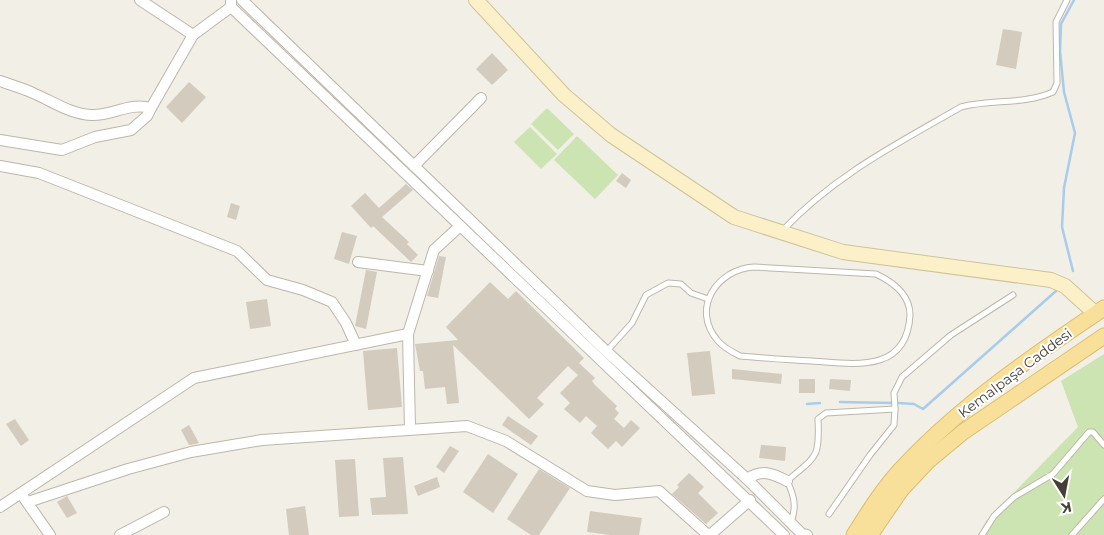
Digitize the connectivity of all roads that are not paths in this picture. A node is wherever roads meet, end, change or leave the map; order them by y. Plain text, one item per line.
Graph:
1 (140, 0) edge
2 (242, 0) edge
3 (476, 0) edge
4 (1068, 0) edge
5 (231, 3) edge
6 (193, 35) junction
7 (0, 81) edge
8 (481, 98) dead end
9 (151, 108) junction
10 (0, 140) edge
11 (0, 166) edge
12 (414, 166) junction
13 (460, 226) junction
14 (780, 233) junction
15 (358, 262) dead end
16 (428, 271) junction
17 (1013, 295) dead end
18 (708, 299) junction
19 (1100, 311) edge
20 (408, 334) junction
21 (1104, 336) edge
22 (356, 345) junction
23 (603, 355) junction
24 (895, 409) junction
25 (410, 429) junction
26 (1104, 445) edge
27 (747, 479) junction
28 (787, 481) junction
29 (20, 494) junction
30 (1104, 499) edge
31 (750, 500) junction
32 (28, 502) junction
33 (0, 507) edge
34 (164, 512) dead end
35 (829, 514) dead end
36 (791, 522) junction
37 (705, 534) edge
38 (50, 535) edge
39 (120, 535) edge
40 (784, 535) edge
41 (807, 535) edge
42 (854, 535) edge
43 (870, 535) edge
44 (982, 535) edge
45 (1072, 535) edge

1 - 6 street
2 - 12 street
3 - 14 street
4 - 14 lane
5 - 6 street
5 - 13 street
6 - 9 street
7 - 9 street
8 - 12 street
9 - 10 street
11 - 22 street
12 - 23 street
13 - 16 street
13 - 23 street
14 - 19 street
15 - 16 street
16 - 20 street
17 - 24 lane
18 - 18 lane
18 - 23 lane
19 - 42 main road, Kemalpaşa Caddesi
20 - 22 street
20 - 25 street
21 - 43 main road, Kemalpaşa Caddesi
22 - 29 street
23 - 27 street
23 - 31 street
24 - 28 lane
24 - 35 lane
25 - 32 street
25 - 37 street
26 - 44 lane
27 - 28 street
27 - 36 street
28 - 36 lane
29 - 32 street
29 - 33 street
30 - 45 lane
31 - 37 street
31 - 40 street
32 - 38 street
34 - 39 street
36 - 41 street

